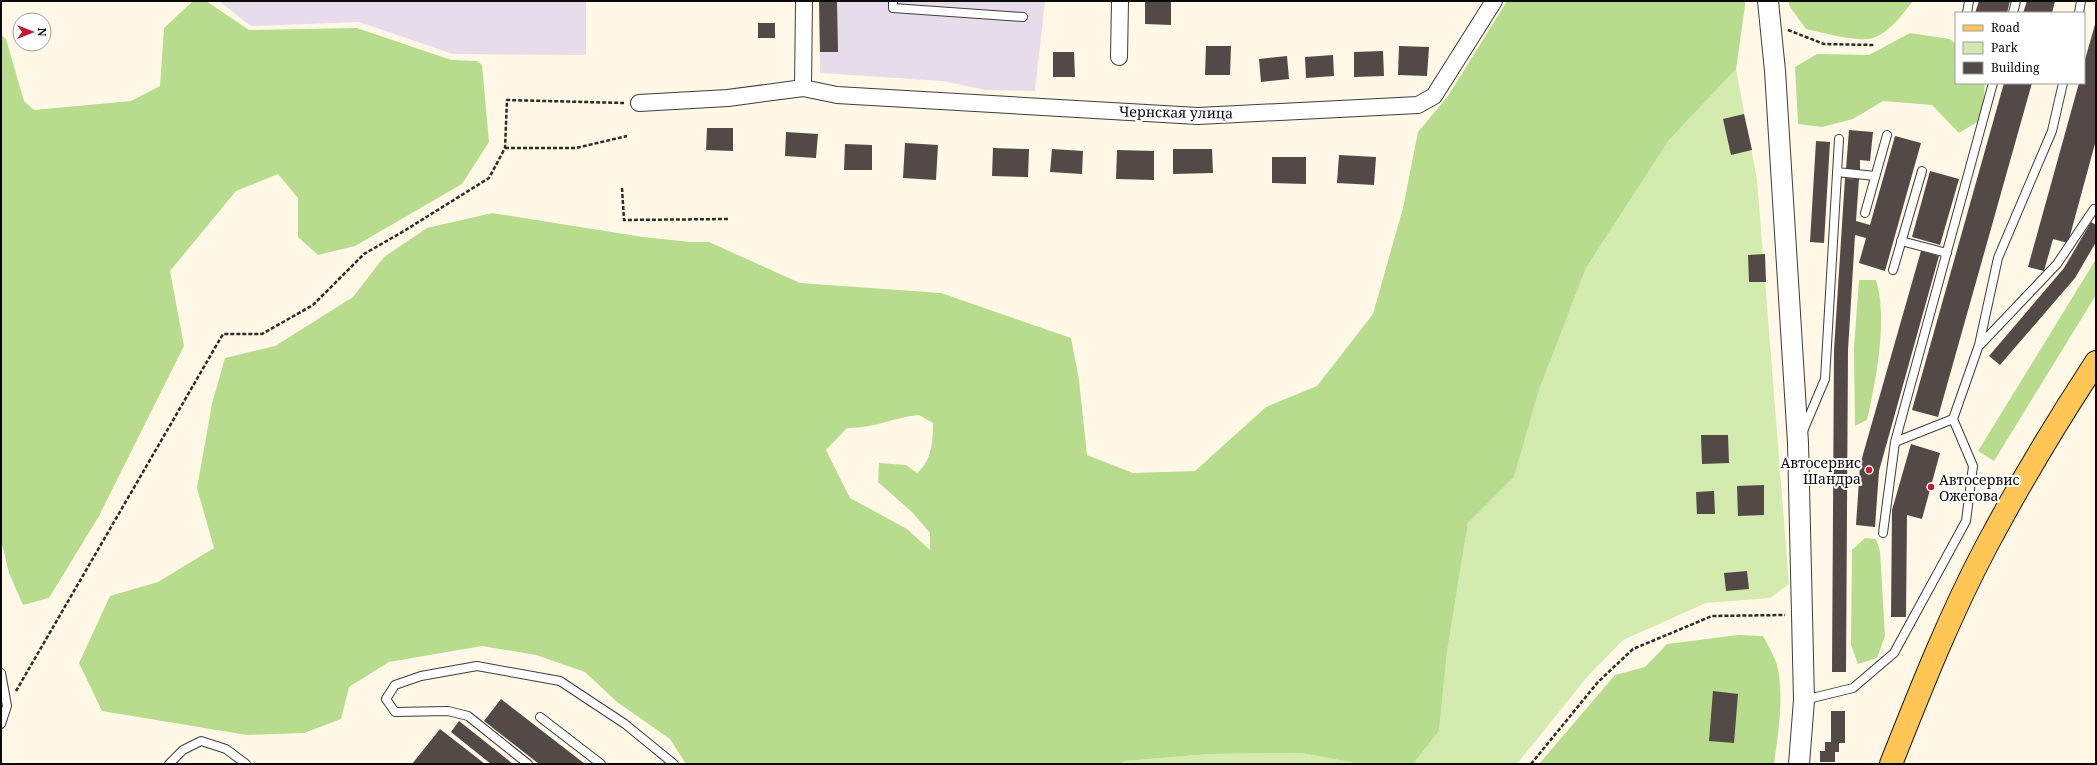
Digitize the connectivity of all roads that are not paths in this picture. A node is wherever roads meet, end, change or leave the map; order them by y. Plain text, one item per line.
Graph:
1 (804, 1) edge
2 (893, 1) edge
3 (1120, 1) edge
4 (1494, 1) edge
5 (1768, 1) edge
6 (1969, 1) edge
7 (2016, 1) edge
8 (2082, 1) edge
9 (1967, 12) edge
10 (2013, 12) edge
11 (2079, 12) edge
12 (1023, 17) dead end
13 (1119, 57) dead end
14 (1994, 84) edge
15 (2063, 84) edge
16 (804, 88) junction
17 (639, 103) road end
18 (1887, 135) dead end
19 (1839, 139) dead end
20 (1922, 171) dead end
21 (1837, 172) junction
22 (1875, 176) junction
23 (2094, 209) dead end
24 (1865, 213) dead end
25 (1901, 241) junction
26 (1946, 253) junction
27 (1892, 270) dead end
28 (1979, 345) junction
29 (2096, 362) edge
30 (1953, 419) junction
31 (1895, 442) junction
32 (1798, 443) junction
33 (1883, 533) dead end
34 (1, 673) edge
35 (1804, 700) junction
36 (540, 717) dead end
37 (1, 724) edge
38 (170, 764) edge
39 (246, 764) edge
40 (528, 764) edge
41 (601, 764) edge
42 (674, 764) edge
43 (1799, 764) edge
44 (1890, 764) edge

1 - 16 street
2 - 12 lane
3 - 13 street
4 - 16 street, Чернская улица
5 - 32 street
6 - 9 lane
7 - 10 lane
8 - 11 lane
14 - 26 lane
15 - 28 lane
16 - 17 street, Чернская улица
18 - 22 lane
19 - 21 lane
20 - 25 lane
21 - 22 lane
21 - 32 lane
22 - 24 lane
23 - 28 lane
25 - 26 lane
25 - 27 lane
26 - 31 lane
28 - 30 lane
29 - 44 main road
30 - 31 lane
30 - 35 lane
31 - 33 lane
32 - 35 street
34 - 37 lane
35 - 43 street
36 - 41 lane
38 - 39 lane
40 - 42 lane

